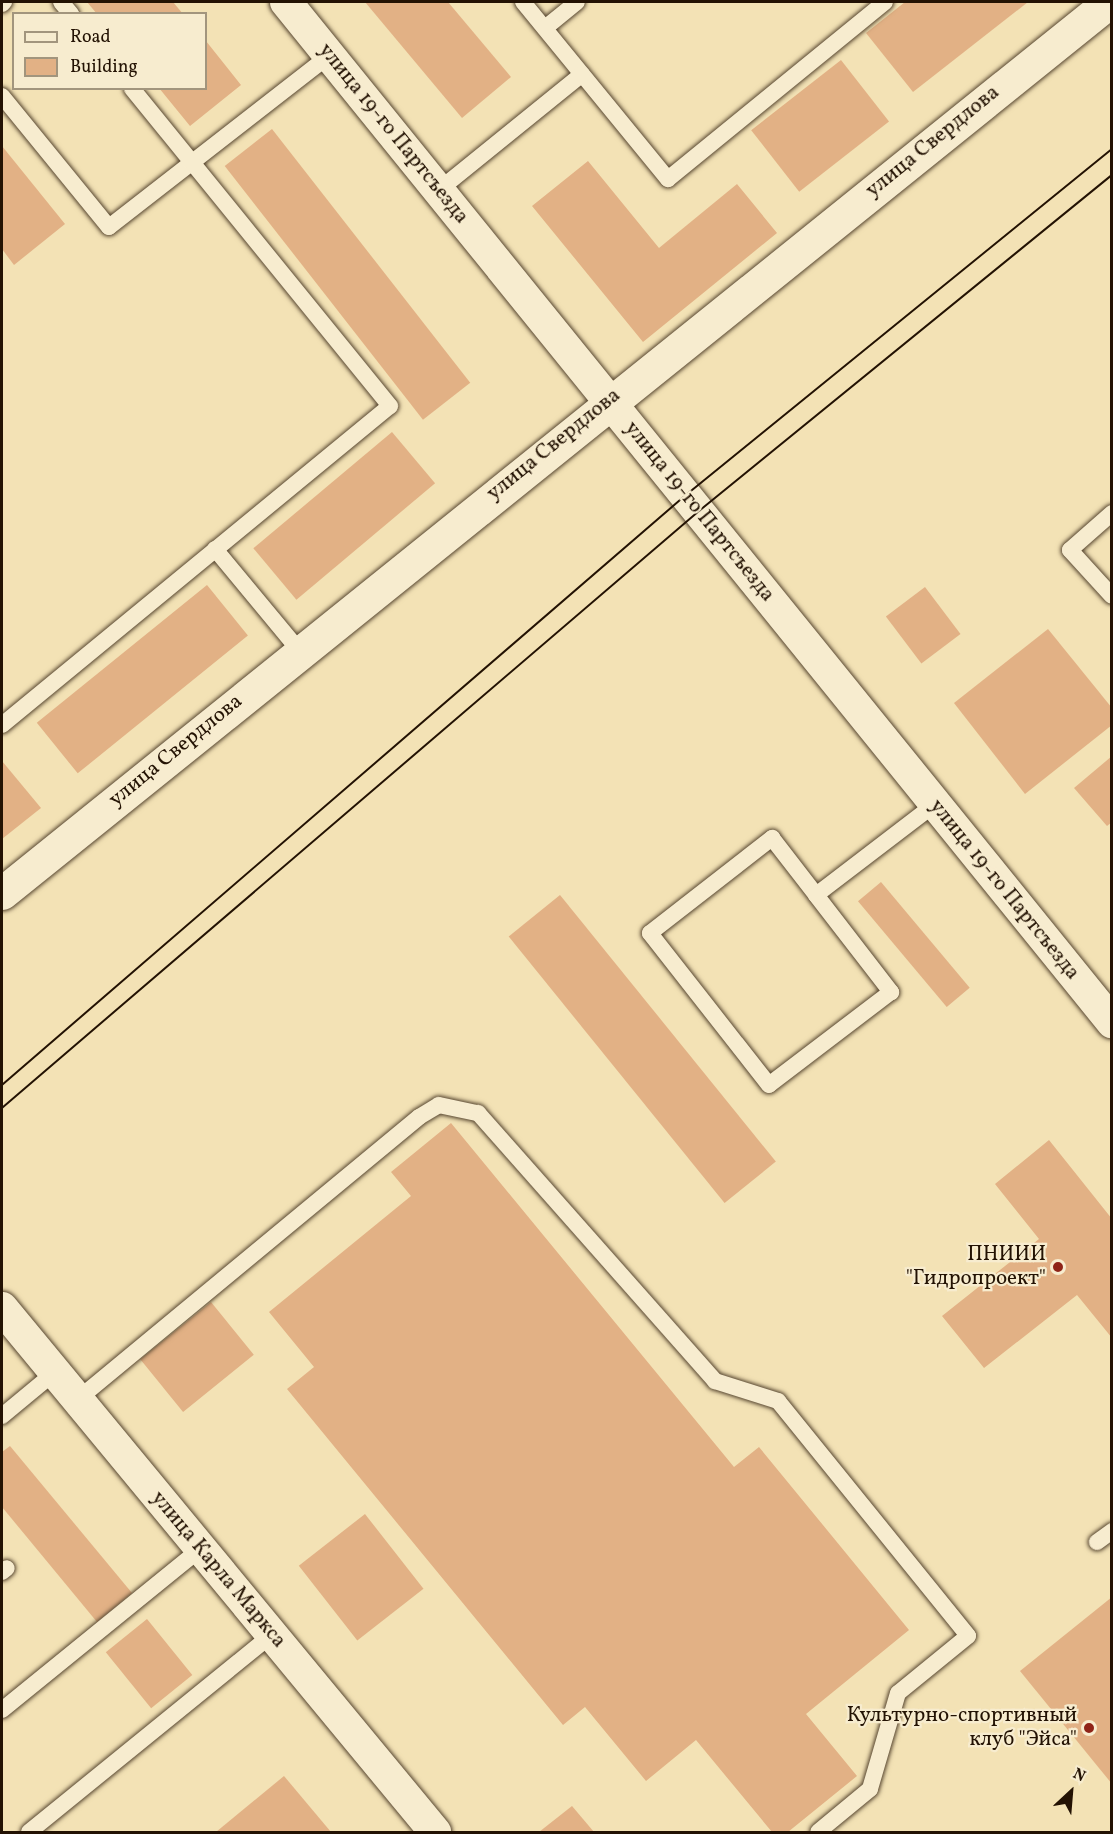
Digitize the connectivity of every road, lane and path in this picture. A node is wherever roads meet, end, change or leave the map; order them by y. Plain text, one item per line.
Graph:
1 (286, 2) edge
2 (523, 2) edge
3 (577, 2) edge
4 (885, 2) edge
5 (1109, 2) edge
6 (545, 28) junction
7 (330, 55) junction
8 (582, 74) junction
9 (134, 90) edge
10 (2, 96) edge
11 (192, 162) junction
12 (439, 190) junction
13 (610, 400) junction
14 (1112, 513) edge
15 (215, 549) junction
16 (1112, 596) edge
17 (299, 650) junction
18 (2, 725) edge
19 (935, 804) junction
20 (2, 893) edge
21 (816, 895) junction
22 (1112, 1022) edge
23 (2, 1308) edge
24 (54, 1373) junction
25 (77, 1400) junction
26 (2, 1416) edge
27 (1112, 1531) edge
28 (1097, 1542) dead end
29 (200, 1549) junction
30 (271, 1635) junction
31 (2, 1710) edge
32 (29, 1833) edge
33 (435, 1833) edge
34 (818, 1833) edge

1 - 7 street, улица 19-го Партсъезда
2 - 6 lane
3 - 6 lane
4 - 8 lane
5 - 13 street, улица Свердлова
6 - 8 lane
7 - 11 lane
7 - 12 street, улица 19-го Партсъезда
8 - 12 lane
9 - 11 lane
10 - 11 lane
11 - 15 lane
12 - 13 street, улица 19-го Партсъезда
13 - 17 street, улица Свердлова
13 - 19 street, улица 19-го Партсъезда
14 - 16 lane
15 - 17 lane
15 - 18 lane
17 - 20 street, улица Свердлова
19 - 21 lane
19 - 22 street, улица 19-го Партсъезда
21 - 21 lane
23 - 24 street, улица Карла Маркса
24 - 25 street, улица Карла Маркса
24 - 26 lane
25 - 29 street, улица Карла Маркса
25 - 34 lane
27 - 28 lane
29 - 30 street, улица Карла Маркса
29 - 31 lane
30 - 32 lane
30 - 33 street, улица Карла Маркса

